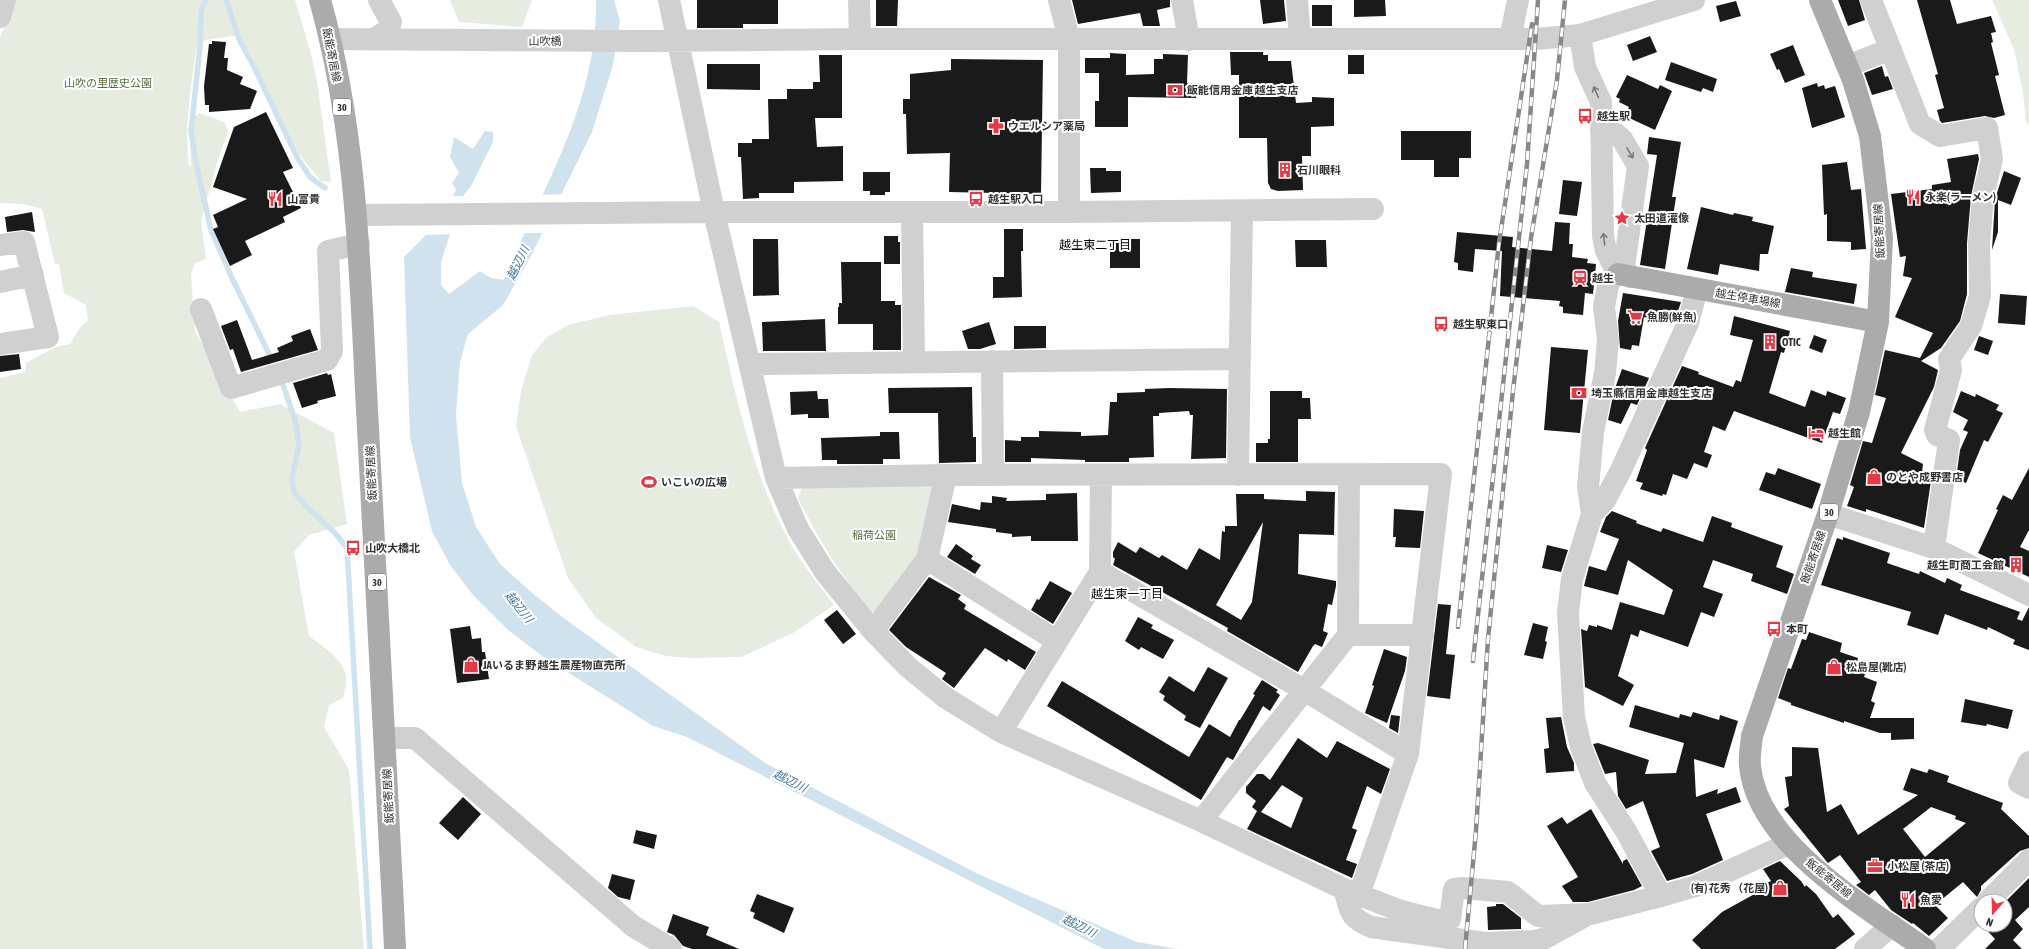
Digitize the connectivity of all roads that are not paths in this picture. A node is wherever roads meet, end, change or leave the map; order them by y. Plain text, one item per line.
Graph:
1 (5, 0) edge
2 (320, 0) edge
3 (379, 0) edge
4 (669, 0) edge
5 (859, 0) edge
6 (1059, 0) edge
7 (1182, 0) edge
8 (1296, 0) edge
9 (1518, 0) edge
10 (1694, 0) edge
11 (1820, 0) edge
12 (1872, 0) edge
13 (0, 17) edge
14 (1580, 35) junction
15 (330, 39) junction
16 (860, 39) junction
17 (1069, 39) junction
18 (1300, 39) junction
19 (1510, 39) junction
20 (373, 40) junction
21 (1189, 40) junction
22 (678, 41) junction
23 (1891, 49) junction
24 (1847, 66) junction
25 (1602, 130) junction
26 (1373, 209) dead end
27 (1242, 211) junction
28 (714, 212) junction
29 (912, 212) junction
30 (1069, 212) junction
31 (357, 215) junction
32 (359, 244) junction
33 (0, 245) edge
34 (33, 275) junction
35 (1624, 276) junction
36 (0, 282) edge
37 (1697, 289) junction
38 (201, 309) dead end
39 (1878, 322) junction
40 (0, 344) edge
41 (1240, 359) junction
42 (992, 361) junction
43 (914, 362) junction
44 (750, 364) junction
45 (946, 475) junction
46 (993, 475) junction
47 (1101, 475) junction
48 (1238, 475) junction
49 (1348, 475) junction
50 (776, 478) junction
51 (1592, 514) junction
52 (1828, 514) junction
53 (1934, 548) junction
54 (927, 559) junction
55 (1100, 572) junction
56 (2029, 595) edge
57 (873, 631) junction
58 (1348, 635) junction
59 (1423, 635) junction
60 (1057, 641) junction
61 (1304, 690) junction
62 (1001, 732) junction
63 (386, 738) junction
64 (1408, 754) junction
65 (2029, 762) edge
66 (2029, 788) edge
67 (1201, 821) junction
68 (1788, 844) junction
69 (2028, 862) edge
70 (1352, 892) junction
71 (1996, 893) edge
72 (1661, 896) junction
73 (1590, 914) junction
74 (1973, 916) edge
75 (1892, 925) junction
76 (395, 949) edge
77 (671, 949) edge
78 (1865, 949) edge
79 (1925, 949) edge
80 (1939, 949) edge

1 - 13 street
2 - 15 main road, 飯能寄居線 / 30
3 - 20 street
4 - 22 street
5 - 16 street
6 - 17 street
7 - 21 street
8 - 18 street
9 - 19 street
10 - 14 street, 山吹橋
11 - 24 main road, 飯能寄居線 / 30
12 - 23 street
14 - 19 street, 山吹橋
25 -> 14 street
15 - 20 street, 山吹橋
15 - 31 main road, 飯能寄居線 / 30
16 - 17 street, 山吹橋
16 - 22 street, 山吹橋
17 - 21 street, 山吹橋
17 - 30 street
18 - 19 street, 山吹橋
18 - 21 street, 山吹橋
20 - 22 street, 山吹橋
22 - 28 street
23 - 24 street
23 - 53 street
24 - 39 main road, 飯能寄居線 / 30
35 -> 25 street
25 -> 35 street
26 - 27 street
27 - 30 street
27 - 41 street
28 - 29 street
28 - 31 street
28 - 44 street
29 - 30 street
29 - 43 street
31 - 32 main road, 飯能寄居線 / 30
32 - 38 street
32 - 63 main road, 飯能寄居線 / 30
33 - 34 street
34 - 36 street
34 - 40 street
35 - 37 main road, 越生停車場線
35 - 51 street
37 - 39 main road, 越生停車場線
37 - 51 street
39 - 52 main road, 飯能寄居線 / 30
41 - 42 street
41 - 48 street
42 - 43 street
42 - 46 street
43 - 44 street
44 - 50 street
45 - 46 street
45 - 50 street
45 - 54 street
46 - 47 street
47 - 48 street
47 - 55 street
48 - 49 street
49 - 58 street
49 - 59 street
50 - 57 street
51 - 72 street
52 - 53 street
52 - 68 main road, 飯能寄居線 / 30
53 - 56 street
54 - 57 street
54 - 60 street
55 - 60 street
55 - 61 street
57 - 62 street
58 - 59 street
58 - 61 street
59 - 64 street
60 - 62 street
61 - 64 street
61 - 67 street
62 - 67 street
63 - 76 main road, 飯能寄居線 / 30
63 - 77 street
64 - 70 street
65 - 66 street
67 - 70 street
68 - 72 street
68 - 75 main road, 飯能寄居線 / 30
69 - 71 street
70 - 73 street
70 - 73 street
72 - 73 street
74 - 80 street
75 - 78 street
75 - 79 main road, 飯能寄居線 / 30

